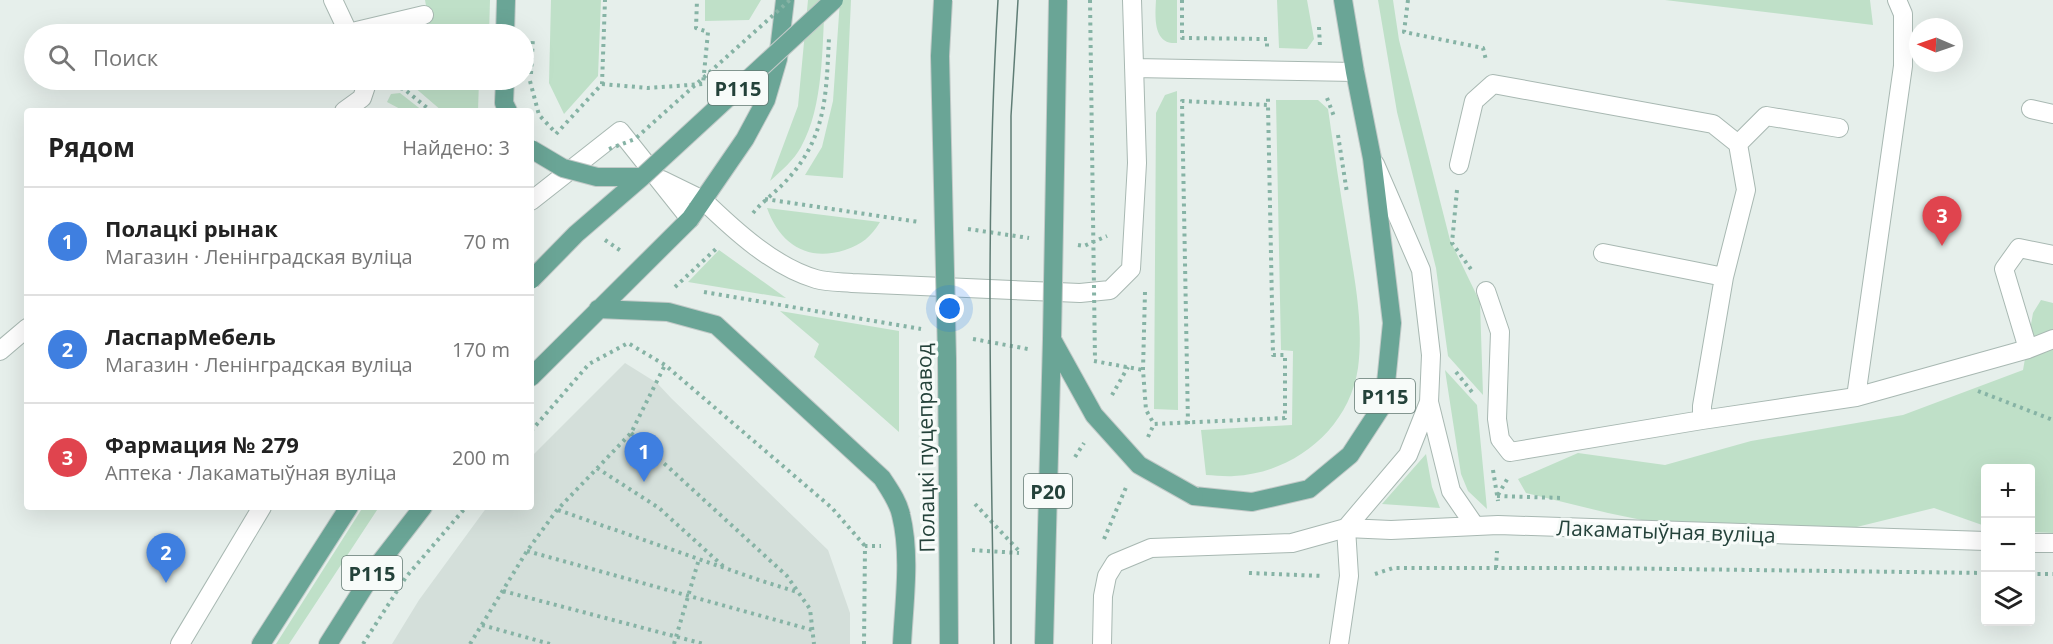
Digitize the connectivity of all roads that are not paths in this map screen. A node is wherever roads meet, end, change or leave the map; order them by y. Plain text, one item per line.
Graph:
1 (333, 0) edge
2 (506, 0) edge
3 (785, 0) edge
4 (834, 0) edge
5 (943, 0) edge
6 (1058, 0) edge
7 (1132, 0) edge
8 (1343, 0) edge
9 (1897, 0) edge
10 (424, 15) dead end
11 (344, 24) edge
12 (388, 24) edge
13 (506, 24) edge
14 (1134, 68) junction
15 (1355, 72) junction
16 (369, 90) edge
17 (505, 90) edge
18 (506, 107) edge
19 (348, 108) edge
20 (2031, 109) dead end
21 (2053, 114) edge
22 (1839, 128) dead end
23 (1738, 144) junction
24 (534, 151) edge
25 (1372, 158) junction
26 (1459, 165) road end
27 (650, 177) junction
28 (534, 199) edge
29 (703, 200) junction
30 (690, 219) junction
31 (1603, 253) dead end
32 (2053, 255) edge
33 (534, 277) edge
34 (1724, 277) junction
35 (1486, 291) road end
36 (598, 309) junction
37 (24, 331) edge
38 (1052, 339) junction
39 (2053, 339) edge
40 (2028, 349) junction
41 (0, 351) edge
42 (534, 374) edge
43 (1856, 397) junction
44 (1429, 402) junction
45 (1702, 420) junction
46 (260, 510) edge
47 (347, 510) edge
48 (421, 510) edge
49 (1475, 526) junction
50 (1346, 528) junction
51 (1981, 541) edge
52 (2035, 543) edge
53 (2053, 543) edge
54 (180, 644) edge
55 (261, 644) edge
56 (328, 644) edge
57 (902, 644) edge
58 (949, 644) edge
59 (1044, 644) edge
60 (1102, 644) edge
61 (1339, 644) edge

1 - 11 street
2 - 13 main road
3 - 29 main road, Р115
4 - 27 main road, Р115, bridge
5 - 58 main road, Полацкі пуцеправод, bridge
6 - 38 main road, Р115, bridge
7 - 14 street
8 - 15 main road, Р115
9 - 43 street
10 - 12 street
14 - 15 street
14 - 29 street
15 - 25 main road, Р115
16 - 19 street
17 - 18 main road
20 - 21 street
22 - 23 street
23 - 26 street
23 - 34 street
24 - 27 main road, bridge
25 - 38 main road, Р115, bridge
25 - 44 street
27 - 28 street
27 - 29 street
27 - 30 street
27 - 33 main road, Р115, bridge
29 - 30 main road, Р115
30 - 36 main road, Р115
31 - 34 street
32 - 40 street
34 - 45 street
35 - 45 street
36 - 42 main road, Р115
36 - 57 main road
37 - 41 street
38 - 59 main road, Р20, bridge
39 - 40 street
40 - 43 street
43 - 45 street
44 - 49 street
44 - 50 street
46 - 54 street
47 - 55 main road, Р115
48 - 56 main road, Р115
49 - 50 street, Лакаматыўная вуліца
49 - 51 street, Лакаматыўная вуліца
50 - 60 street, Лакаматыўная вуліца
50 - 61 street
52 - 53 street

